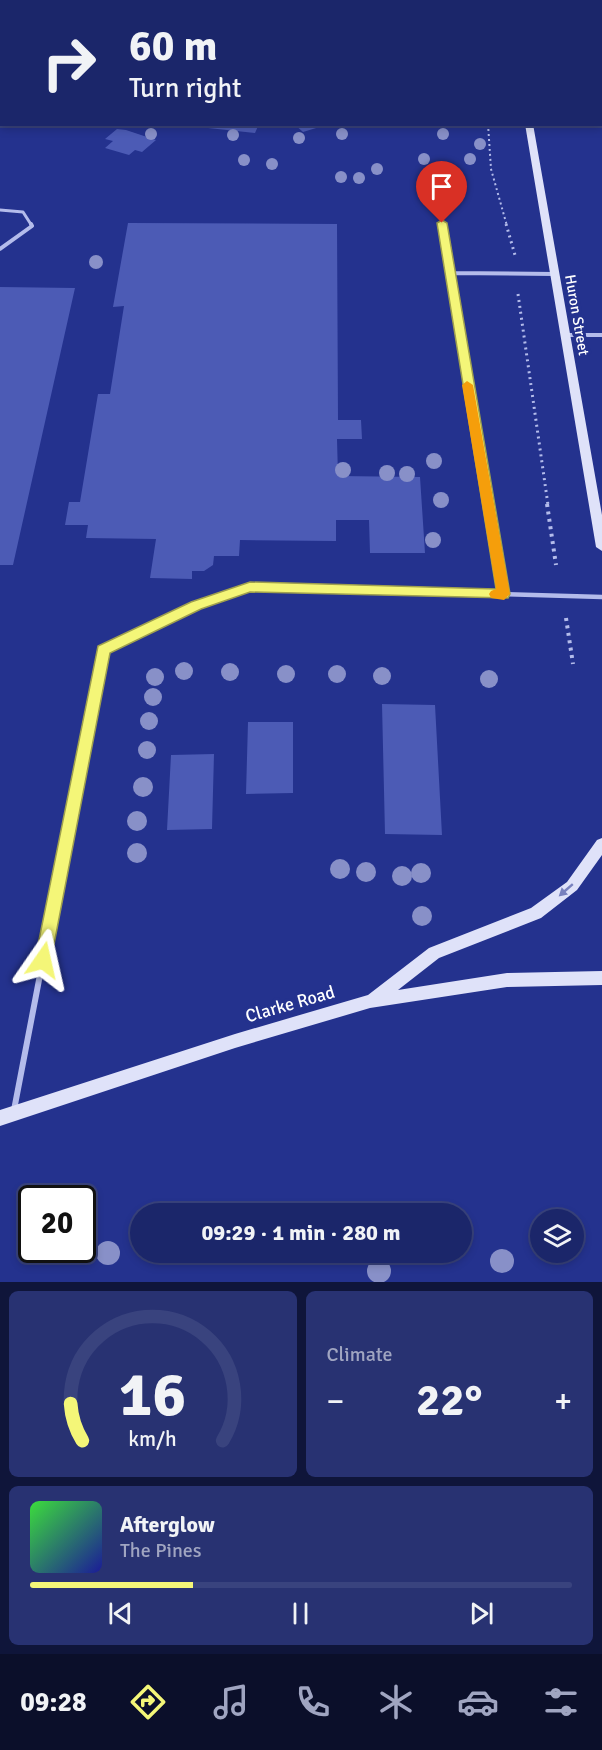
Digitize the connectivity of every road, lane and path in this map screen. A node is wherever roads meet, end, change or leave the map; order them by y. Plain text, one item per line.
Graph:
1 (488, 126) edge
2 (529, 126) edge
3 (0, 210) edge
4 (442, 223) dead end
5 (0, 249) edge
6 (515, 257) dead end
7 (449, 273) junction
8 (554, 274) junction
9 (518, 294) dead end
10 (565, 335) junction
11 (602, 335) edge
12 (602, 547) edge
13 (556, 565) dead end
14 (504, 594) junction
15 (602, 597) edge
16 (566, 618) dead end
17 (573, 664) dead end
18 (602, 844) edge
19 (602, 978) edge
20 (370, 1001) junction
21 (7, 1116) edge

1 - 6 path
2 - 8 main road, Huron Street
3 - 5 lane
4 - 7 lane
7 - 8 lane
7 - 14 lane
8 - 10 main road, Huron Street
9 - 13 path
10 - 11 lane
10 - 12 main road, Huron Street
14 - 15 lane
14 - 21 lane
16 - 17 path
18 -> 20 main road
19 - 20 main road, Clarke Road
20 - 21 main road, Clarke Road

